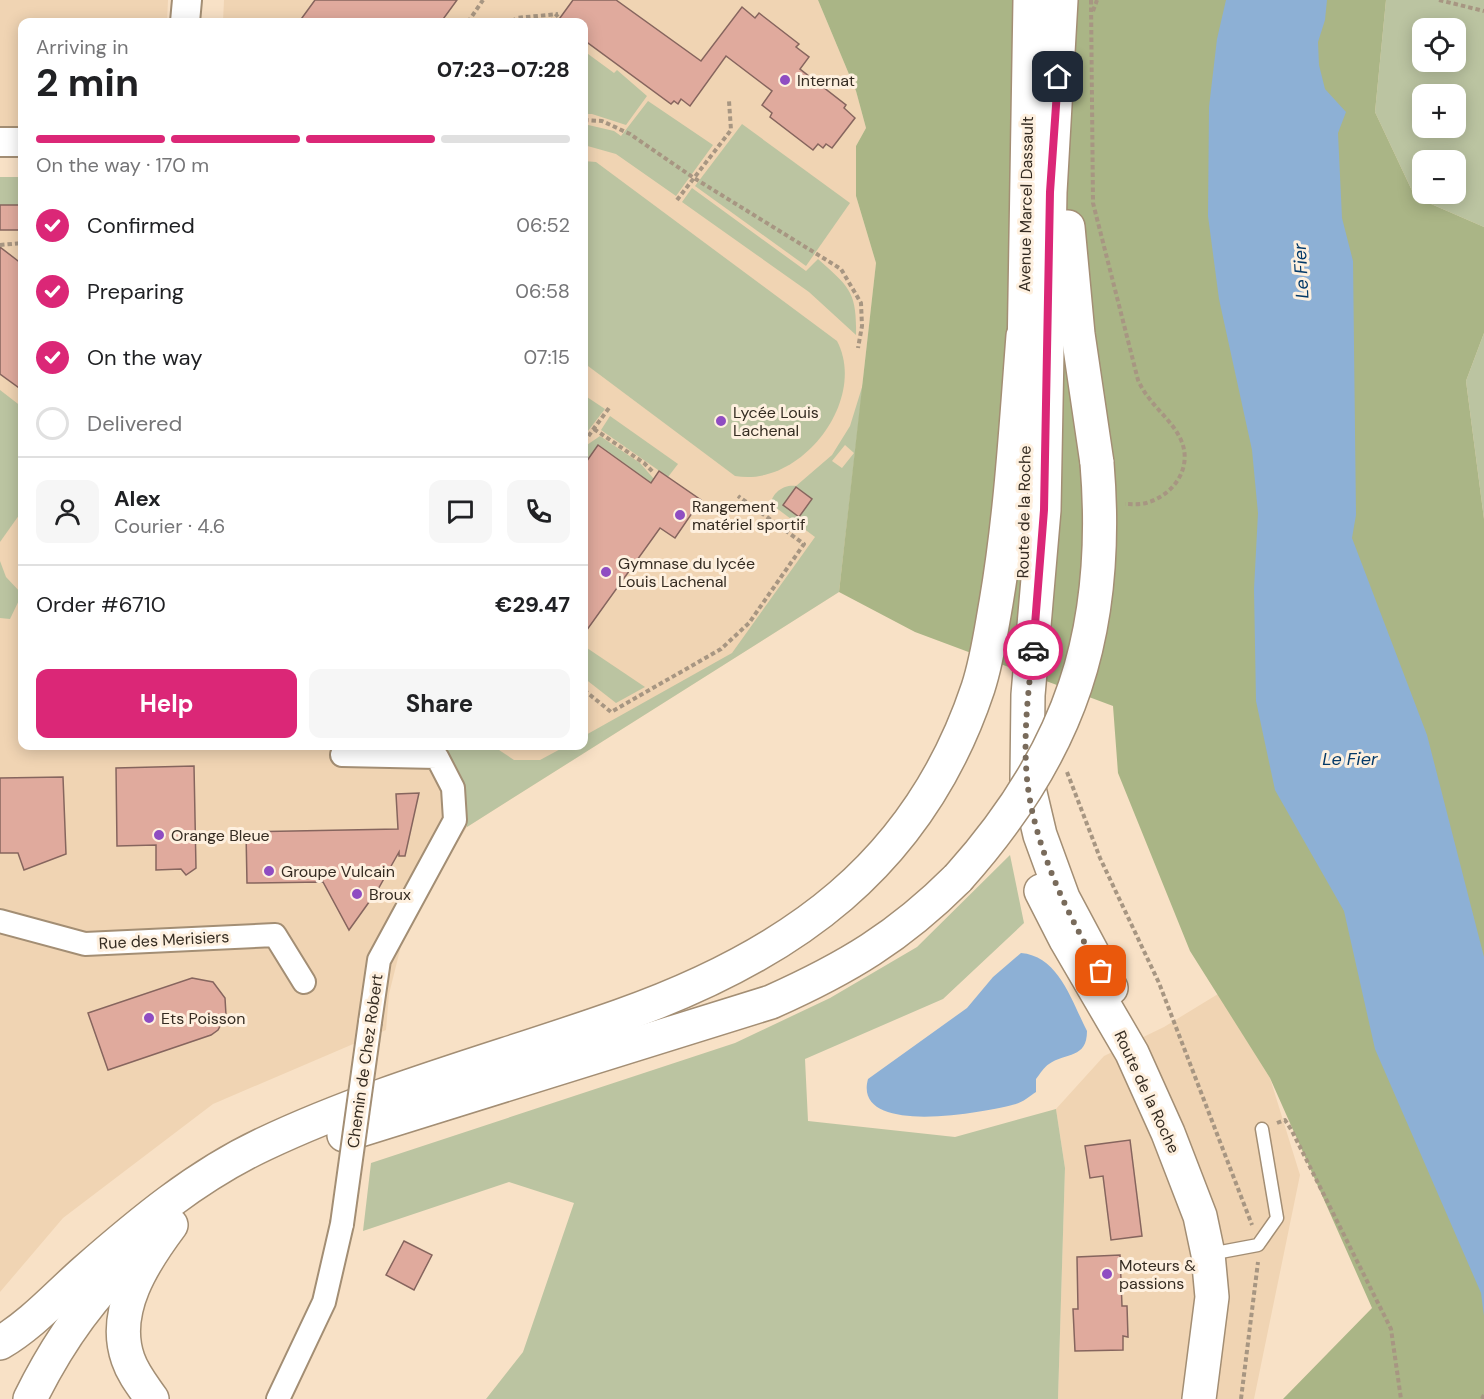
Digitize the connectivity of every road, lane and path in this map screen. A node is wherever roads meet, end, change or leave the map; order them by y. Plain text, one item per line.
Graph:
1 (187, 0) edge
2 (483, 0) edge
3 (1030, 0) edge
4 (1061, 0) edge
5 (1092, 0) edge
6 (1097, 0) edge
7 (1439, 0) edge
8 (1484, 11) edge
9 (1092, 14) junction
10 (185, 18) edge
11 (471, 18) edge
12 (516, 18) edge
13 (554, 18) edge
14 (1060, 54) junction
15 (729, 101) dead end
16 (588, 120) edge
17 (0, 142) edge
18 (18, 142) edge
19 (694, 178) junction
20 (677, 201) dead end
21 (18, 244) edge
22 (0, 246) edge
23 (1023, 336) junction
24 (858, 348) dead end
25 (609, 408) dead end
26 (594, 429) junction
27 (588, 437) edge
28 (654, 473) dead end
29 (738, 496) dead end
30 (1119, 504) dead end
31 (588, 693) edge
32 (342, 755) dead end
33 (1063, 763) dead end
34 (0, 921) edge
35 (304, 982) dead end
36 (1263, 1129) joint
37 (138, 1224) junction
38 (171, 1225) junction
39 (1232, 1250) junction
40 (0, 1343) edge
41 (8, 1399) edge
42 (30, 1399) edge
43 (152, 1399) edge
44 (278, 1399) edge
45 (1199, 1399) edge
46 (1222, 1399) edge
47 (1241, 1399) edge
48 (1401, 1399) edge

1 - 10 street
2 - 11 path
3 - 23 main road, Avenue Marcel Dassault
4 - 14 main road
5 - 9 path
6 - 9 path
7 - 8 path
9 - 30 path
12 - 13 path
14 - 38 main road, bridge
14 - 39 main road, Route de la Roche
15 - 19 path
16 - 19 path
17 - 18 street
19 - 20 path
19 - 24 path
21 - 22 path
23 - 37 main road
23 - 39 main road, Route de la Roche
25 - 26 path
26 - 27 path
26 - 28 path
29 - 31 path
32 - 44 street, Chemin de Chez Robert, bridge
33 - 39 path
34 - 35 street, Rue des Merisiers
36 - 39 lane
36 - 48 path
37 - 40 main road
37 - 41 main road
38 - 42 main road
38 - 43 main road
39 - 45 main road, Route de la Roche
39 - 46 main road, Route de la Roche
39 - 47 path

